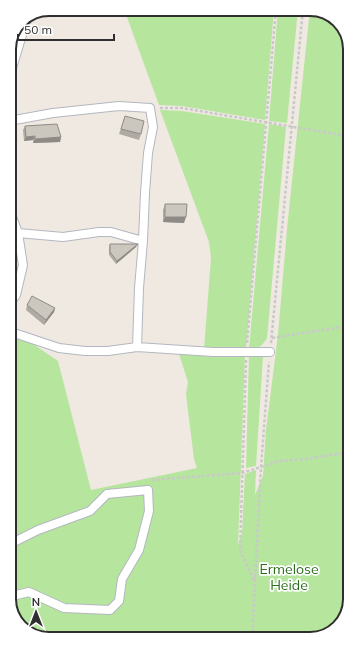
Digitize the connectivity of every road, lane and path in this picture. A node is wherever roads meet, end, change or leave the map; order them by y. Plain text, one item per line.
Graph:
1 (275, 16) edge
2 (302, 16) edge
3 (24, 28) edge
4 (16, 55) edge
5 (150, 108) junction
6 (16, 120) edge
7 (267, 122) junction
8 (291, 126) junction
9 (343, 135) edge
10 (16, 228) edge
11 (18, 233) junction
12 (143, 241) junction
13 (16, 295) edge
14 (343, 327) edge
15 (16, 334) edge
16 (272, 338) junction
17 (138, 347) junction
18 (247, 352) junction
19 (270, 352) junction
20 (343, 453) edge
21 (261, 467) junction
22 (242, 473) junction
23 (148, 490) junction
24 (16, 541) edge
25 (255, 581) junction
26 (16, 595) edge
27 (252, 632) edge

1 - 7 path
2 - 8 path
3 - 4 lane
5 - 6 lane
5 - 7 path
5 - 12 lane
7 - 8 path
7 - 18 path
8 - 9 path
8 - 16 path
10 - 11 lane
11 - 12 lane
11 - 13 lane
12 - 17 lane
14 - 16 path
15 - 17 lane
16 - 19 path
17 - 18 lane
18 - 19 lane
18 - 22 path
19 - 21 path
20 - 21 path
21 - 22 path
21 - 25 path
22 - 23 path
22 - 25 path
23 - 24 lane
23 - 26 lane
25 - 27 path

